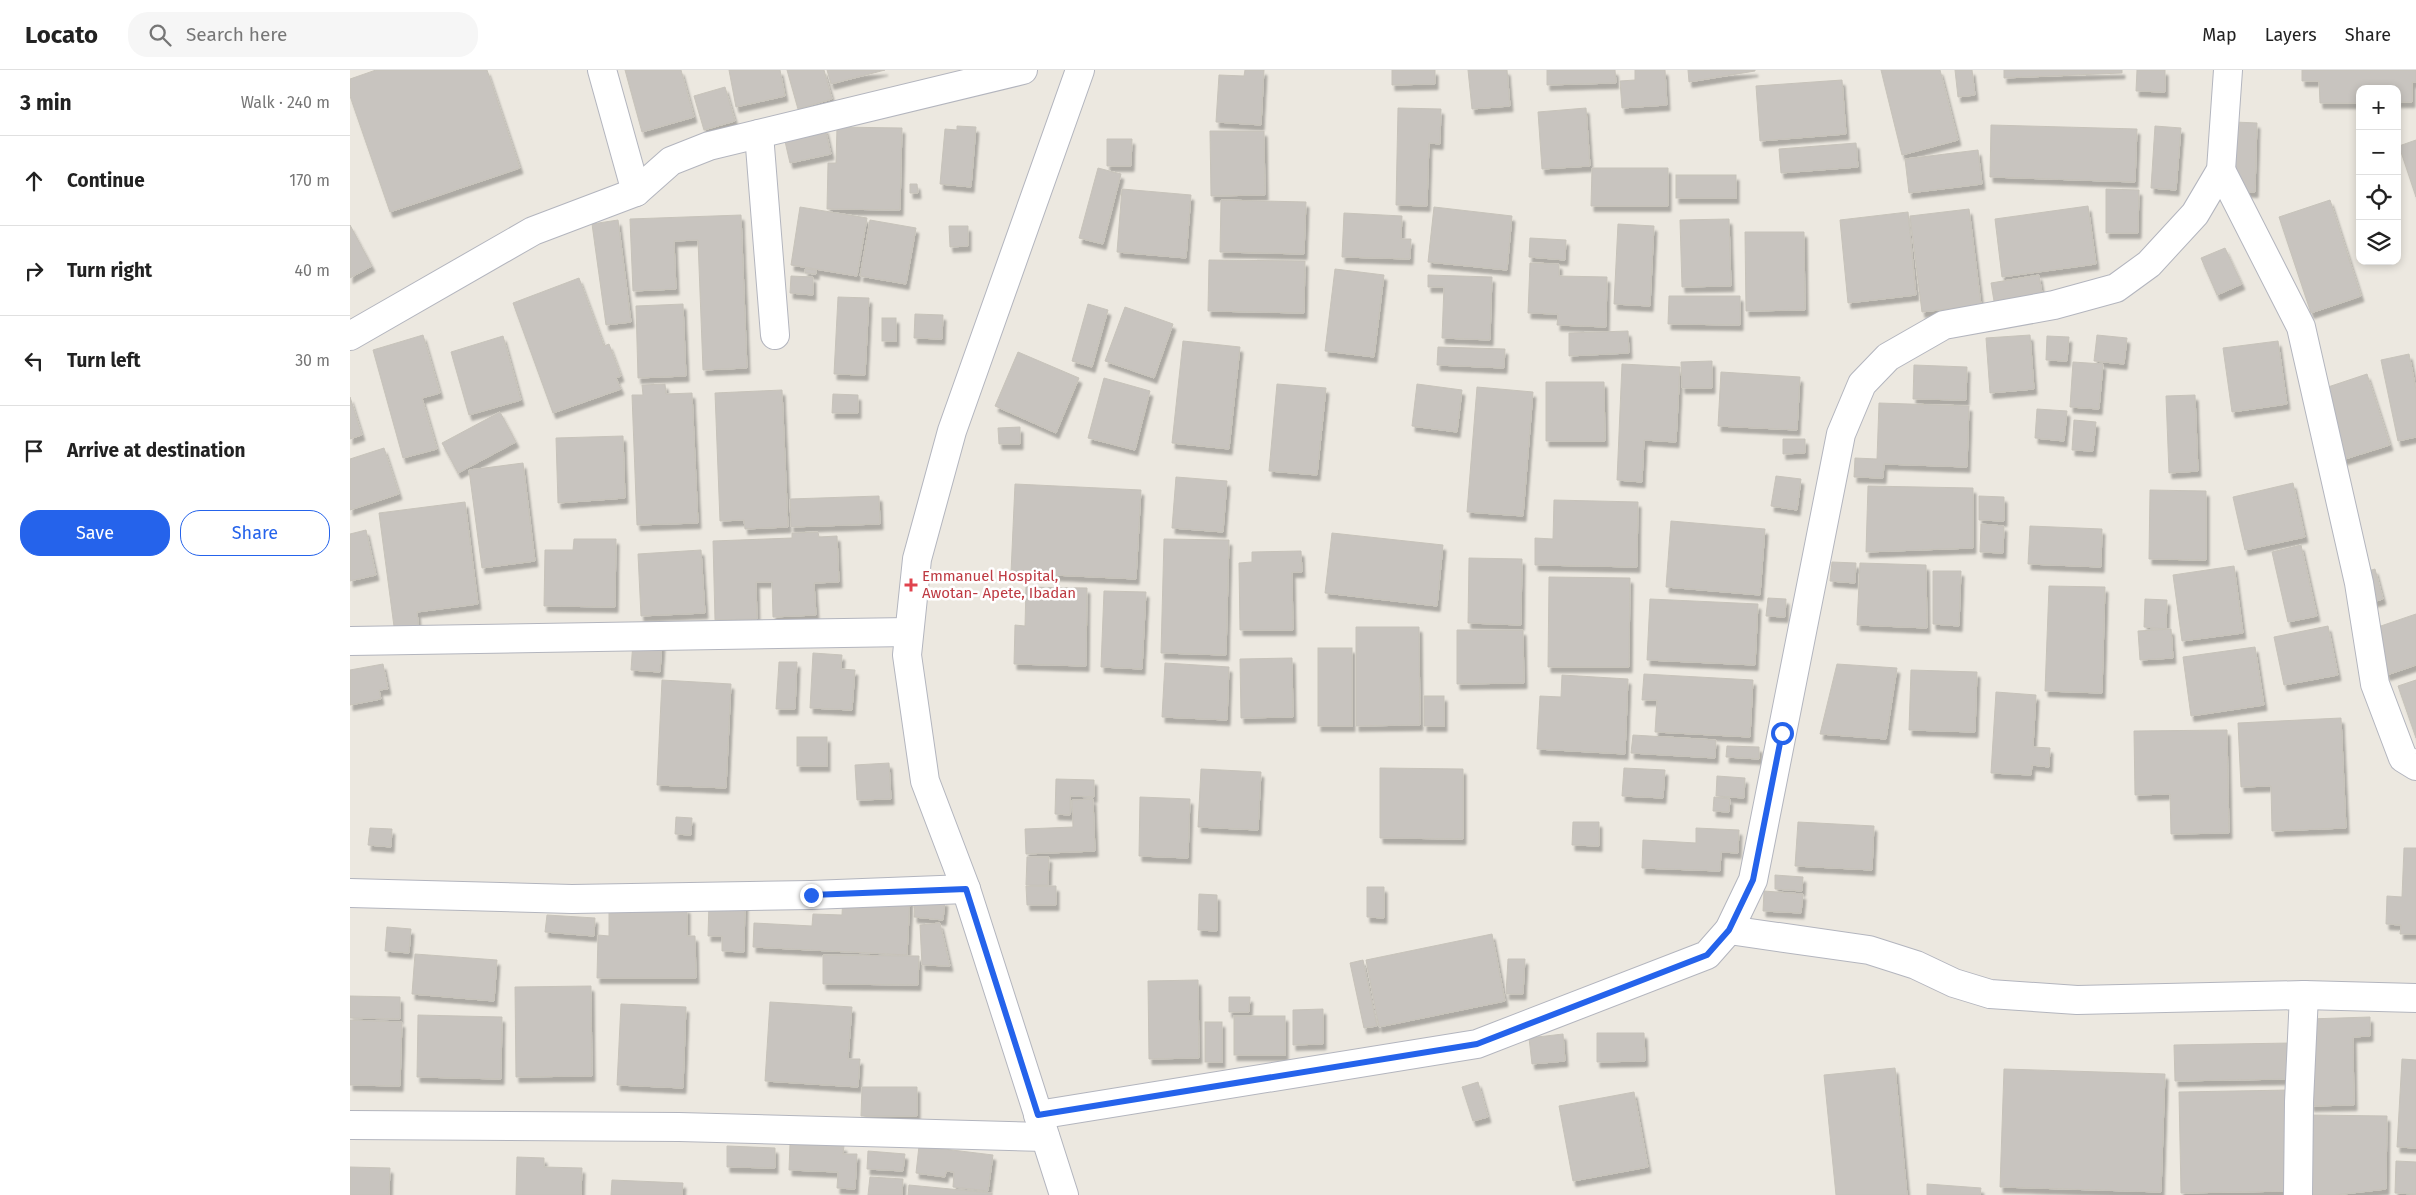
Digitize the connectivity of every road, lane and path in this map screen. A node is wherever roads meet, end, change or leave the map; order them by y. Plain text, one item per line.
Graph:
1 (602, 70) edge
2 (1023, 70) edge
3 (1080, 70) edge
4 (2228, 70) edge
5 (759, 134) junction
6 (2221, 170) junction
7 (636, 192) junction
8 (775, 335) dead end
9 (350, 336) edge
10 (909, 632) junction
11 (350, 641) edge
12 (2416, 766) edge
13 (966, 889) junction
14 (350, 893) edge
15 (1729, 930) junction
16 (2304, 995) junction
17 (2416, 998) edge
18 (350, 1125) edge
19 (1042, 1126) junction
20 (1064, 1195) edge
21 (2298, 1195) edge

1 - 7 street
2 - 5 street
3 - 10 street
4 - 6 street
5 - 7 street
5 - 8 street
6 - 12 street
6 - 15 street
7 - 9 street
10 - 11 street
10 - 13 street
13 - 14 street
13 - 19 street
15 - 16 street
15 - 19 street
16 - 17 street
16 - 21 street
18 - 19 street
19 - 20 street

